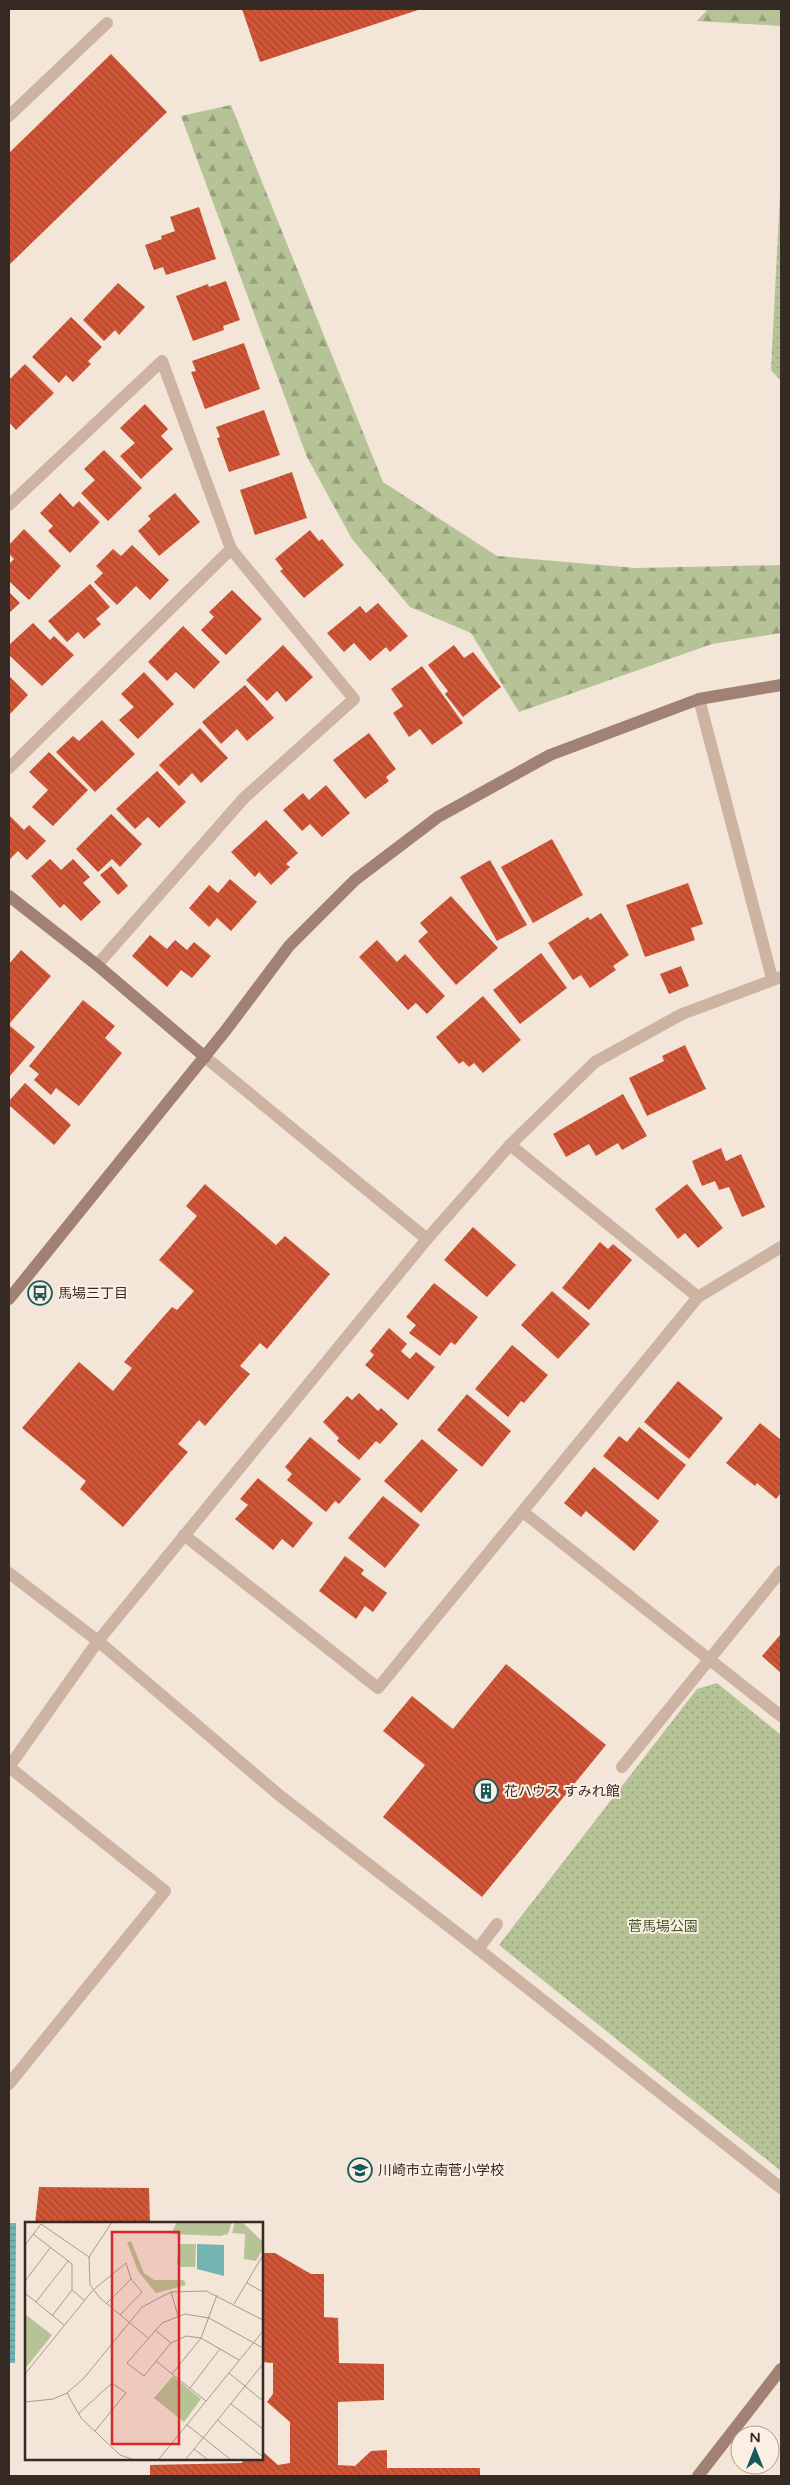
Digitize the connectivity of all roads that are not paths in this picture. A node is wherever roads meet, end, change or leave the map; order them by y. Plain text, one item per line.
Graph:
1 (107, 23) dead end
2 (9, 116) edge
3 (9, 505) edge
4 (231, 549) junction
5 (781, 685) edge
6 (699, 699) junction
7 (9, 768) edge
8 (9, 896) edge
9 (97, 965) junction
10 (777, 978) edge
11 (205, 1057) junction
12 (510, 1145) junction
13 (427, 1239) junction
14 (781, 1247) edge
15 (698, 1297) junction
16 (9, 1299) edge
17 (523, 1512) junction
18 (184, 1535) junction
19 (781, 1571) edge
20 (9, 1573) edge
21 (98, 1641) junction
22 (710, 1659) junction
23 (781, 1716) edge
24 (9, 1767) edge
25 (622, 1767) dead end
26 (497, 1924) dead end
27 (478, 1949) junction
28 (9, 2084) edge
29 (781, 2188) edge
30 (781, 2369) edge
31 (698, 2476) edge

1 - 2 street
3 - 4 street
4 - 7 street
4 - 9 street
5 - 6 street
6 - 10 street
6 - 11 street
8 - 9 street
9 - 11 street
10 - 12 street
11 - 13 street
11 - 16 street
12 - 13 street
12 - 15 street
13 - 18 street
14 - 15 street
15 - 17 street
17 - 18 street
17 - 22 street
18 - 21 street
19 - 22 street
20 - 21 street
21 - 24 street
21 - 27 street
22 - 23 street
22 - 25 street
24 - 28 street
26 - 27 street
27 - 29 street
30 - 31 street

